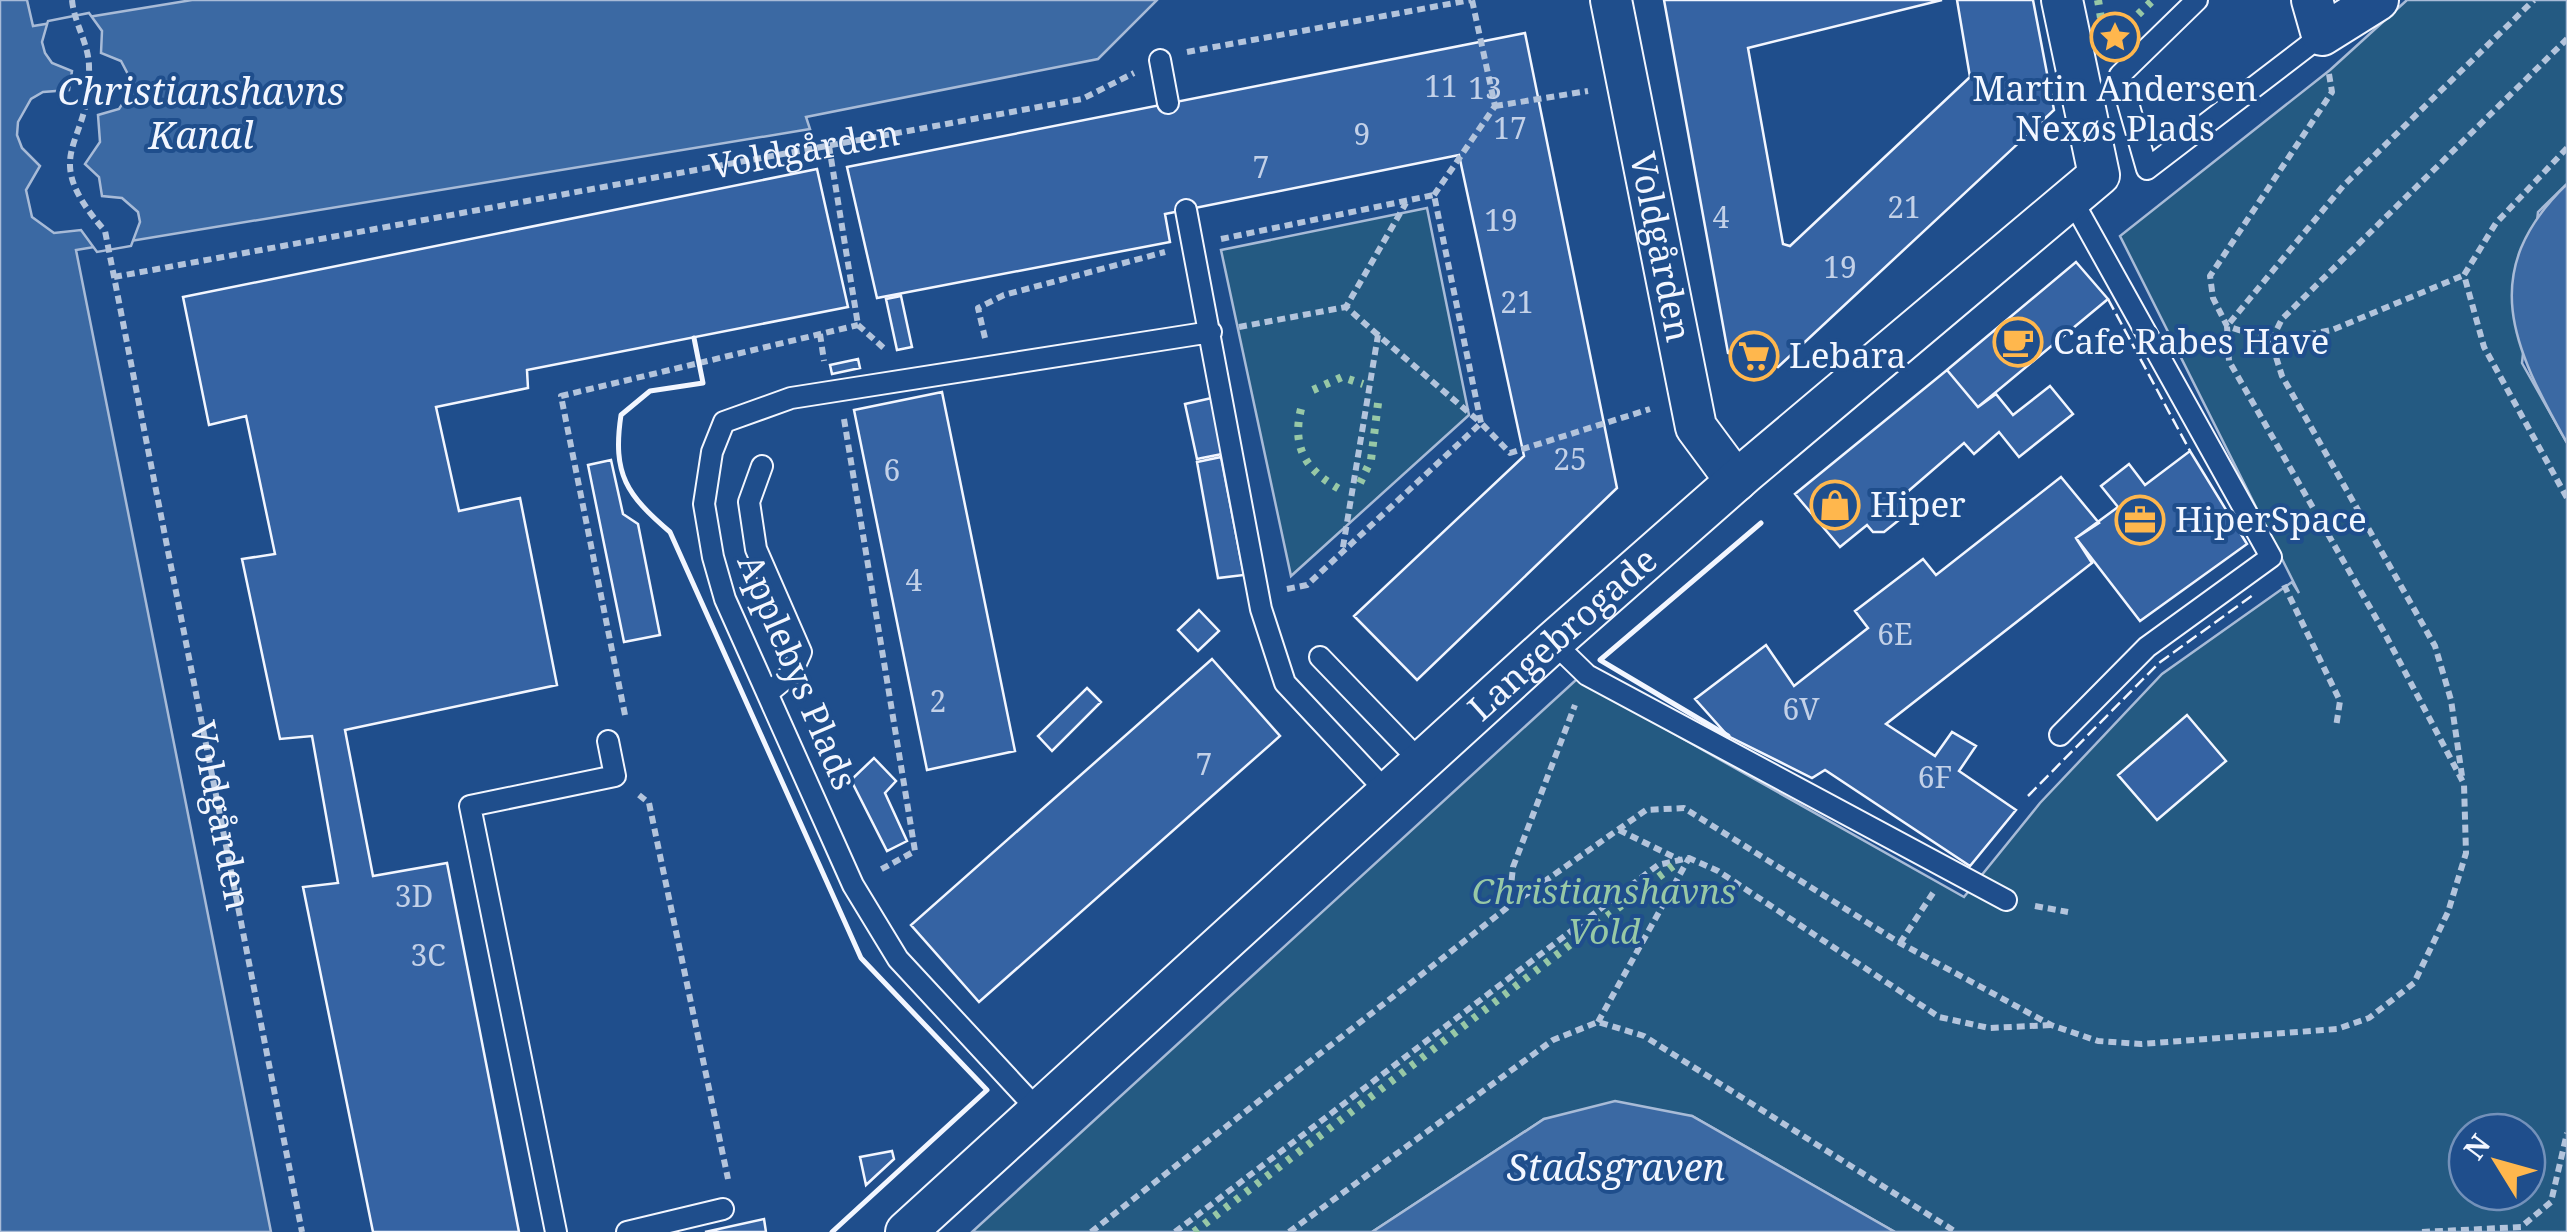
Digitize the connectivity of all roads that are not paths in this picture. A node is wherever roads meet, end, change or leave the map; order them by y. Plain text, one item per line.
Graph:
1 (1611, 0) edge
2 (2062, 0) edge
3 (2197, 0) edge
4 (2372, 5) edge
5 (2317, 18) edge
6 (1160, 60) road end
7 (1168, 104) dead end
8 (2071, 198) junction
9 (1186, 210) dead end
10 (1211, 332) junction
11 (762, 466) dead end
12 (1736, 481) junction
13 (1554, 642) junction
14 (1320, 657) dead end
15 (768, 692) junction
16 (2060, 735) dead end
17 (608, 740) dead end
18 (1420, 761) junction
19 (1386, 792) junction
20 (2006, 900) dead end
21 (1037, 1109) junction
22 (724, 1210) road end
23 (556, 1232) edge
24 (626, 1232) edge
25 (906, 1232) edge

1 - 12 street, Voldgården
2 - 8 street, Langebrogade
3 - 5 lane
4 - 5 street
6 - 7 lane
8 - 12 street, Langebrogade
8 - 16 lane
9 - 10 lane
10 - 15 lane, Applebys Plads
10 - 19 lane
11 - 15 lane
12 - 13 street, Langebrogade
13 - 18 street, Langebrogade
13 - 20 lane
14 - 18 lane
15 - 21 lane, Applebys Plads
17 - 23 lane
18 - 19 street, Langebrogade
19 - 21 street, Langebrogade
21 - 25 street, Langebrogade
22 - 24 lane

